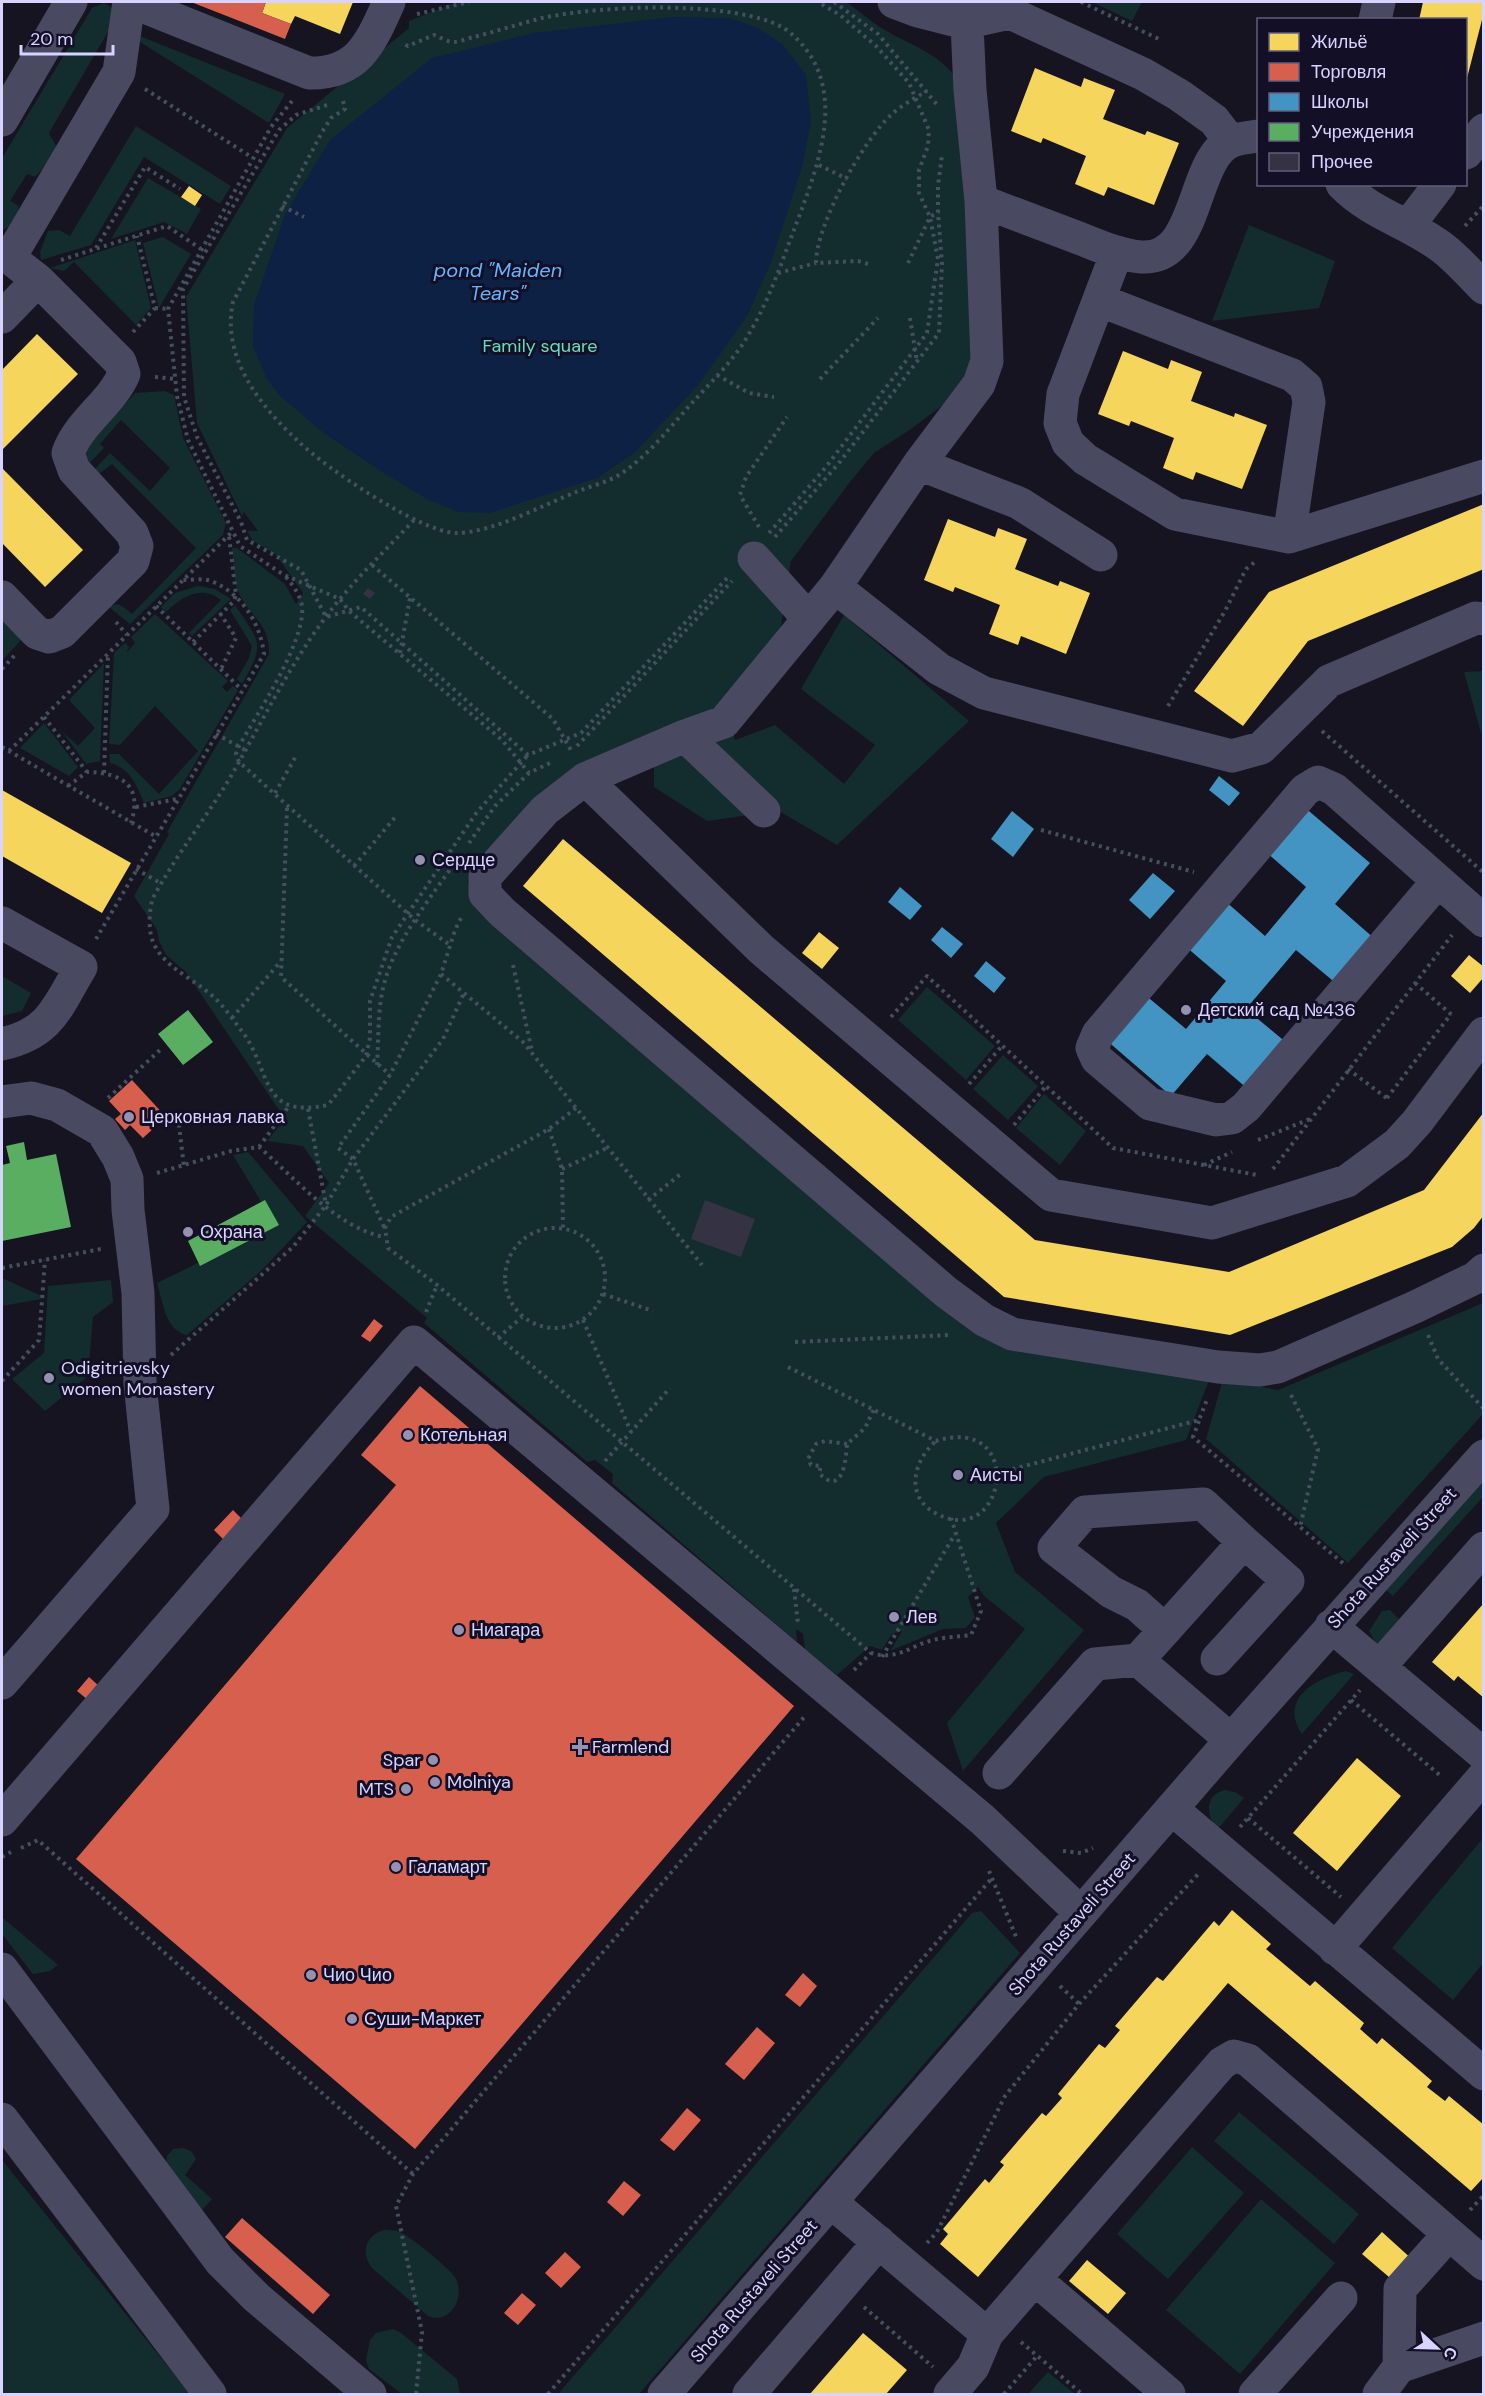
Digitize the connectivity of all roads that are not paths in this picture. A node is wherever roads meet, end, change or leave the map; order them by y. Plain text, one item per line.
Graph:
1 (71, 2) edge
2 (130, 2) edge
3 (894, 2) edge
4 (1379, 2) edge
5 (398, 9) edge
6 (965, 12) edge
7 (1375, 18) edge
8 (2, 120) edge
9 (1484, 130) edge
10 (1244, 139) edge
11 (1467, 152) edge
12 (1344, 186) edge
13 (1438, 186) edge
14 (981, 201) junction
15 (1408, 226) junction
16 (1117, 252) junction
17 (19, 265) edge
18 (1484, 288) edge
19 (1099, 300) junction
20 (2, 317) edge
21 (919, 464) junction
22 (1484, 476) edge
23 (1289, 537) junction
24 (751, 555) road end
25 (1101, 555) dead end
26 (835, 588) junction
27 (2, 597) edge
28 (809, 619) junction
29 (1484, 619) edge
30 (685, 736) junction
31 (579, 765) junction
32 (764, 811) dead end
33 (1438, 881) junction
34 (1477, 916) edge
35 (2, 923) edge
36 (1481, 1036) edge
37 (2, 1044) edge
38 (2, 1102) edge
39 (1484, 1270) edge
40 (1484, 1456) edge
41 (1244, 1542) junction
42 (1484, 1548) edge
43 (1331, 1626) junction
44 (1166, 1630) junction
45 (1217, 1659) dead end
46 (1138, 1660) junction
47 (1380, 1666) junction
48 (2, 1683) edge
49 (1231, 1740) junction
50 (1484, 1755) edge
51 (999, 1773) dead end
52 (1484, 1776) edge
53 (1172, 1809) junction
54 (2, 1820) edge
55 (1081, 1912) junction
56 (1335, 1949) junction
57 (2, 1969) edge
58 (1484, 2074) edge
59 (2, 2119) edge
60 (831, 2202) junction
61 (1449, 2234) junction
62 (879, 2242) junction
63 (1484, 2264) edge
64 (1035, 2279) junction
65 (1341, 2298) dead end
66 (987, 2334) junction
67 (1484, 2338) edge
68 (1399, 2367) junction
69 (946, 2384) edge
70 (210, 2394) edge
71 (370, 2394) edge
72 (664, 2394) edge
73 (749, 2394) edge
74 (1169, 2394) edge
75 (1255, 2394) edge
76 (1379, 2394) edge

1 - 8 street
2 - 5 street
2 - 17 street
3 - 6 street
4 - 7 street
6 - 10 street
6 - 14 street
9 - 11 street
10 - 16 street
12 - 15 street
13 - 15 street
14 - 16 street
14 - 21 street
15 - 18 street
16 - 19 street
17 - 20 street
17 - 27 street
19 - 23 street
19 - 23 street
21 - 25 street
21 - 26 street
22 - 23 street
24 - 28 street
26 - 28 street
26 - 29 street
28 - 30 street
30 - 31 street
30 - 32 street
31 - 36 street
31 - 39 street
33 - 33 street
33 - 34 street
35 - 37 street
38 - 48 street
40 - 43 street, Shota Rustaveli Street
41 - 44 street
41 - 44 street
41 - 45 street
42 - 47 street
43 - 47 street
43 - 49 street, Shota Rustaveli Street
44 - 46 street
46 - 49 street
46 - 51 street
47 - 50 street
49 - 53 street, Shota Rustaveli Street
52 - 56 street
53 - 55 street, Shota Rustaveli Street
53 - 56 street
54 - 55 street
55 - 60 street, Shota Rustaveli Street
56 - 58 street
57 - 71 street
59 - 70 street
60 - 62 street
60 - 72 street, Shota Rustaveli Street
61 - 63 street
61 - 64 street
61 - 68 street
62 - 66 street
62 - 73 street
64 - 66 street
64 - 74 street
65 - 75 street
66 - 69 street
67 - 68 street
68 - 76 street

